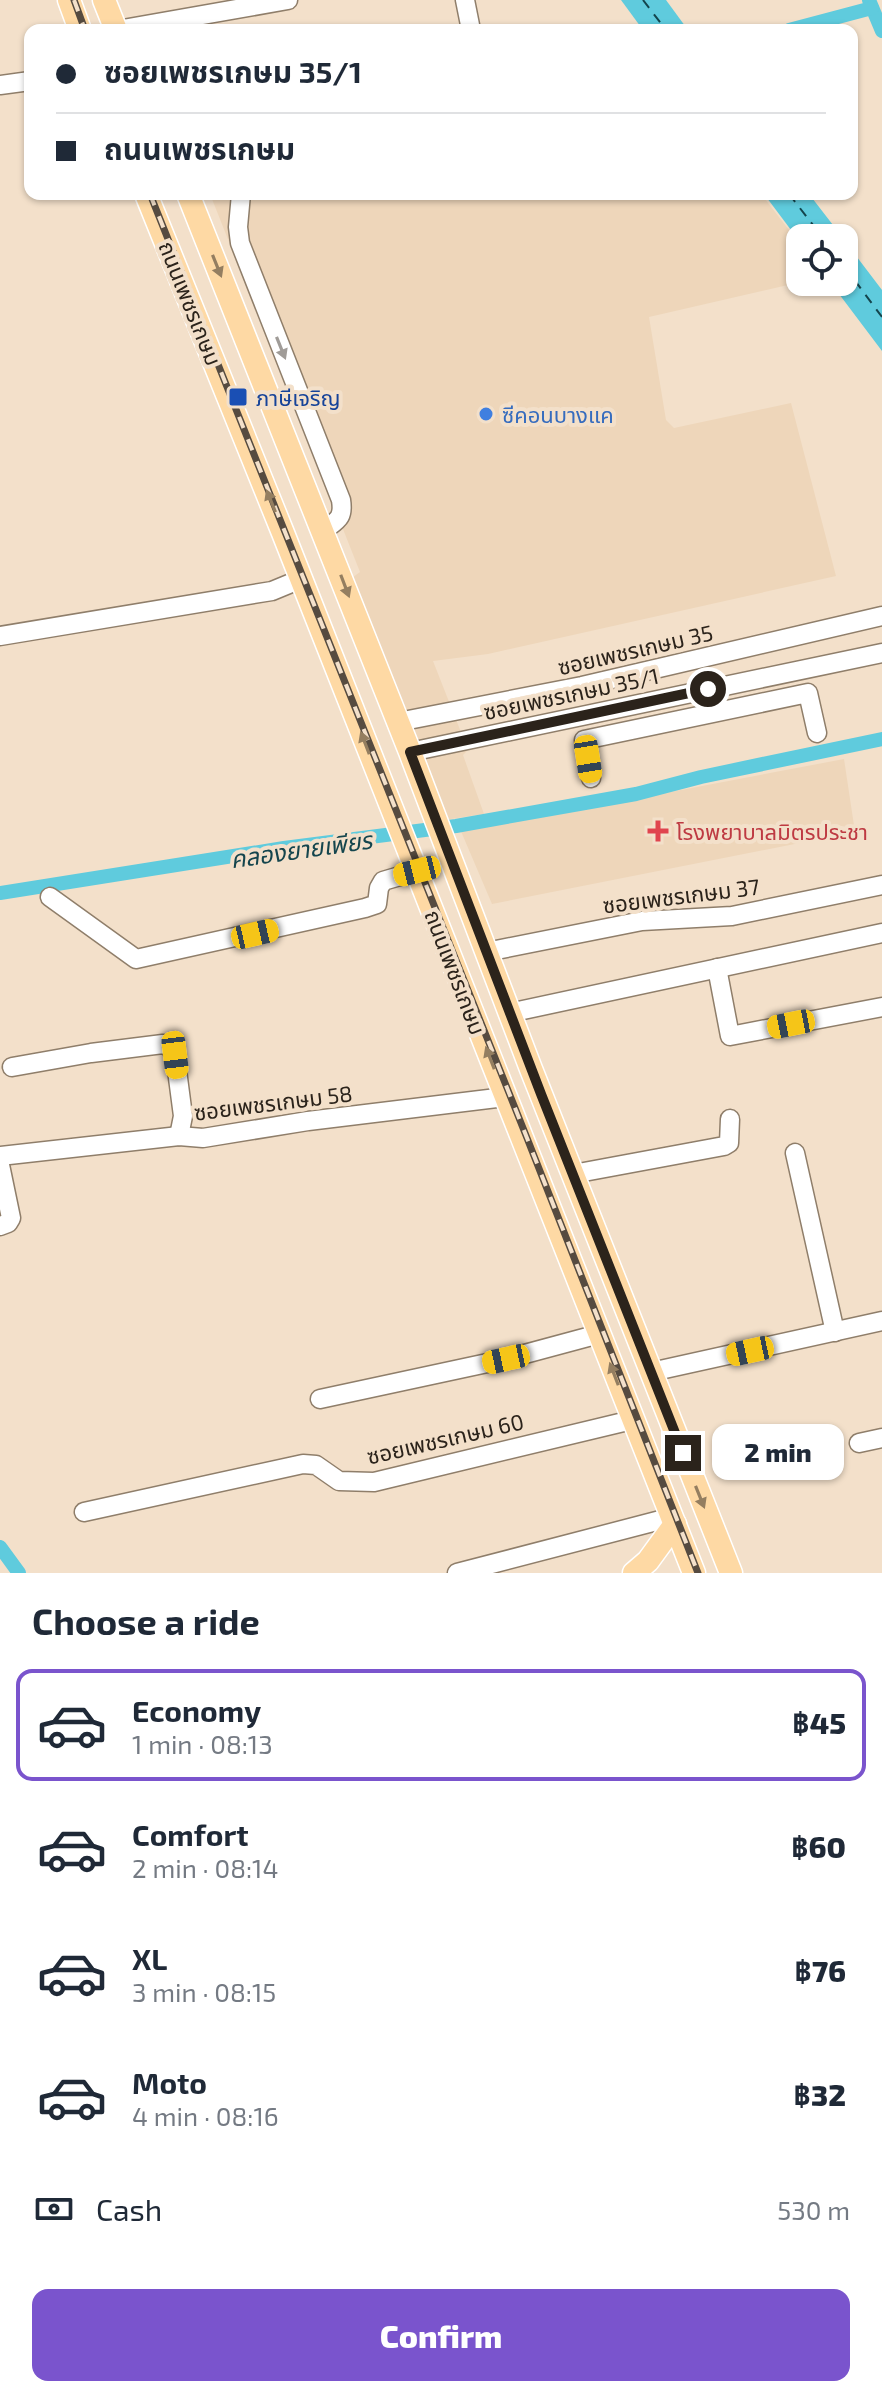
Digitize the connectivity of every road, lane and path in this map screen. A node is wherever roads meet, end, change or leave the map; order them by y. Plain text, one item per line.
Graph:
1 (69, 0) edge
2 (104, 0) edge
3 (288, 0) edge
4 (465, 0) edge
5 (78, 24) edge
6 (114, 24) edge
7 (151, 24) edge
8 (470, 24) edge
9 (24, 82) edge
10 (0, 85) edge
11 (148, 200) edge
12 (190, 200) edge
13 (240, 200) edge
14 (323, 531) junction
15 (301, 579) junction
16 (882, 616) edge
17 (0, 636) edge
18 (882, 653) edge
19 (592, 714) junction
20 (398, 722) junction
21 (817, 733) dead end
22 (597, 737) junction
23 (410, 752) junction
24 (591, 778) dead end
25 (417, 871) junction
26 (882, 885) edge
27 (50, 897) dead end
28 (882, 933) edge
29 (486, 952) junction
30 (717, 968) junction
31 (882, 1007) edge
32 (509, 1013) junction
33 (12, 1067) dead end
34 (505, 1097) junction
35 (730, 1119) dead end
36 (179, 1136) junction
37 (560, 1142) junction
38 (795, 1153) dead end
39 (528, 1154) junction
40 (0, 1156) edge
41 (0, 1165) edge
42 (571, 1169) junction
43 (539, 1183) junction
44 (0, 1226) edge
45 (882, 1321) edge
46 (835, 1332) junction
47 (599, 1334) junction
48 (651, 1372) junction
49 (320, 1399) dead end
50 (632, 1420) junction
51 (882, 1438) edge
52 (859, 1443) dead end
53 (84, 1512) dead end
54 (673, 1521) junction
55 (457, 1573) edge
56 (634, 1573) edge
57 (651, 1573) edge
58 (662, 1573) edge
59 (694, 1573) edge
60 (731, 1573) edge

1 - 5 main road
2 - 6 main road
3 - 7 street
4 - 8 street
9 - 10 street
15 -> 11 main road, ถนนเพชรเกษม
12 -> 14 main road, ถนนเพชรเกษม
13 -> 14 street
14 -> 20 main road, ถนนเพชรเกษม
15 - 17 street
25 -> 15 main road, ถนนเพชรเกษม
16 - 20 street, ซอยเพชรเกษม 35
18 - 19 street, ซอยเพชรเกษม 35/1
19 - 22 street
19 - 23 street, ซอยเพชรเกษม 35/1
20 - 23 main road, ถนนเพชรเกษม
21 - 22 street
22 - 24 street
23 - 29 main road, ถนนเพชรเกษม
25 - 27 street
34 -> 25 main road, ถนนเพชรเกษม
26 - 29 street, ซอยเพชรเกษม 37
28 - 30 street
29 - 32 main road, ถนนเพชรเกษม
30 - 31 street
30 - 32 street
32 - 37 main road, ถนนเพชรเกษม
33 - 36 street
34 - 36 street, ซอยเพชรเกษม 58
34 - 39 main road, ถนนเพชรเกษม
35 - 42 street
36 - 40 street, ซอยเพชรเกษม 58
37 - 39 main road
37 - 42 main road, ถนนเพชรเกษม
38 - 46 street
39 - 43 main road, ถนนเพชรเกษม
41 - 44 street
42 - 43 main road
42 - 48 main road, ถนนเพชรเกษม
43 - 47 main road, ถนนเพชรเกษม
45 - 46 street
46 - 48 street
47 - 49 street
50 -> 47 main road, ถนนเพชรเกษม
48 -> 60 main road, ถนนเพชรเกษม
50 - 53 street, ซอยเพชรเกษม 60
50 - 54 main road, ถนนเพชรเกษม
51 - 52 street
54 - 55 street
54 - 56 main road
54 - 59 main road, ถนนเพชรเกษม
57 - 58 main road

